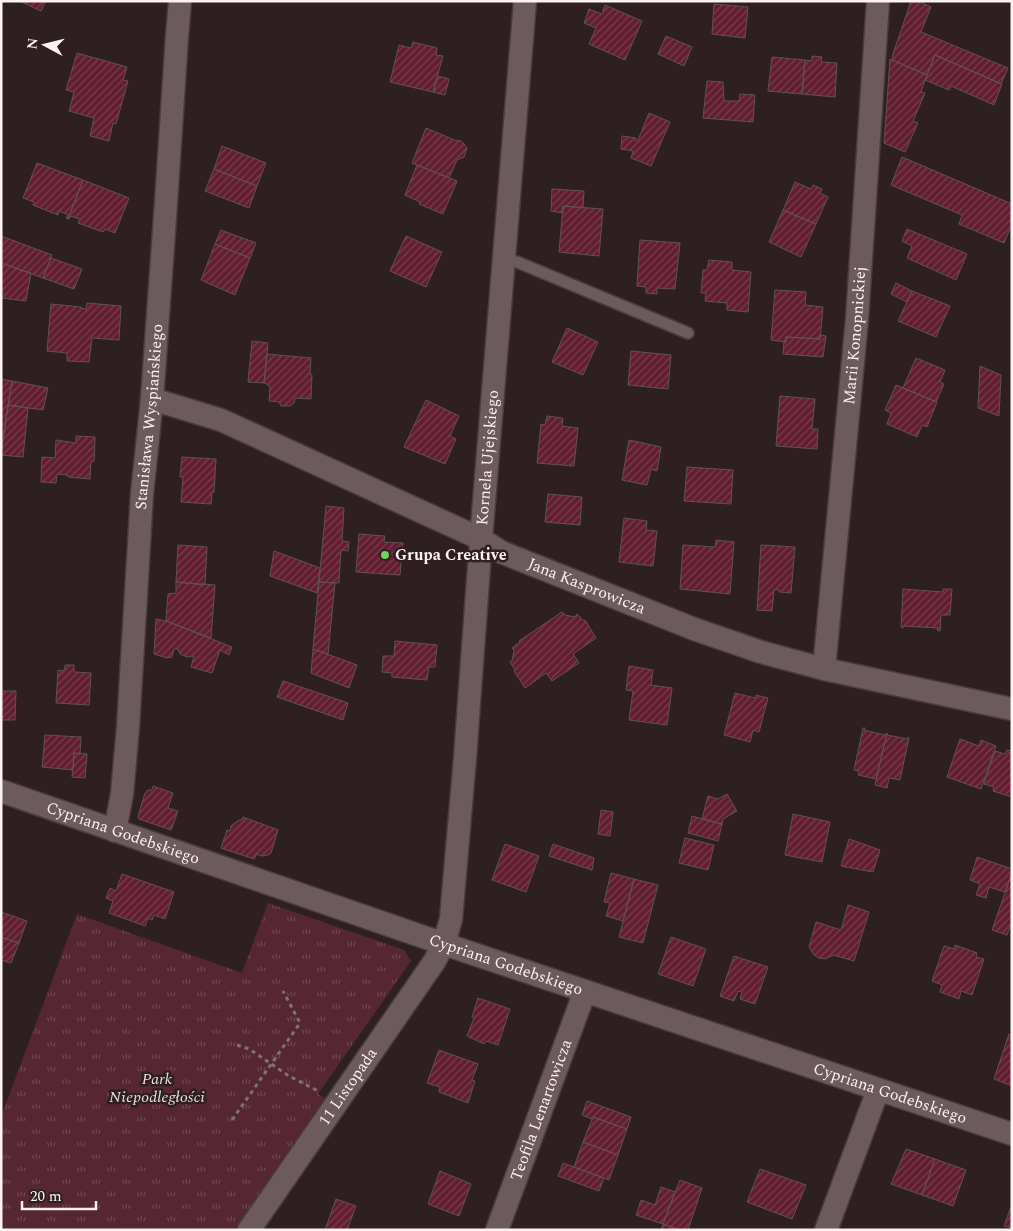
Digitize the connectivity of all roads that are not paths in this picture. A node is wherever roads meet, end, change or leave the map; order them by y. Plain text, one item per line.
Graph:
1 (180, 1) edge
2 (526, 1) edge
3 (878, 1) edge
4 (504, 259) junction
5 (688, 333) dead end
6 (152, 399) junction
7 (481, 539) junction
8 (824, 669) junction
9 (1012, 709) edge
10 (1, 791) edge
11 (115, 831) junction
12 (444, 944) junction
13 (585, 991) junction
14 (878, 1090) junction
15 (1012, 1134) edge
16 (249, 1230) edge
17 (497, 1230) edge
18 (826, 1230) edge

1 - 6 street, Stanisława Wyspiańskiego
2 - 4 street, Kornela Ujejskiego
3 - 8 street, Marii Konopnickiej
4 - 5 lane
4 - 7 street, Kornela Ujejskiego
6 - 7 street, Jana Kasprowicza
6 - 11 street, Stanisława Wyspiańskiego
7 - 8 street, Jana Kasprowicza
7 - 12 street, Kornela Ujejskiego
8 - 9 street, Jana Kasprowicza
10 - 11 street, Cypriana Godebskiego
11 - 12 street, Cypriana Godebskiego
12 - 13 street, Cypriana Godebskiego
12 - 16 street, 11 Listopada
13 - 14 street, Cypriana Godebskiego
13 - 17 street, Teofila Lenartowicza
14 - 15 street, Cypriana Godebskiego
14 - 18 street

